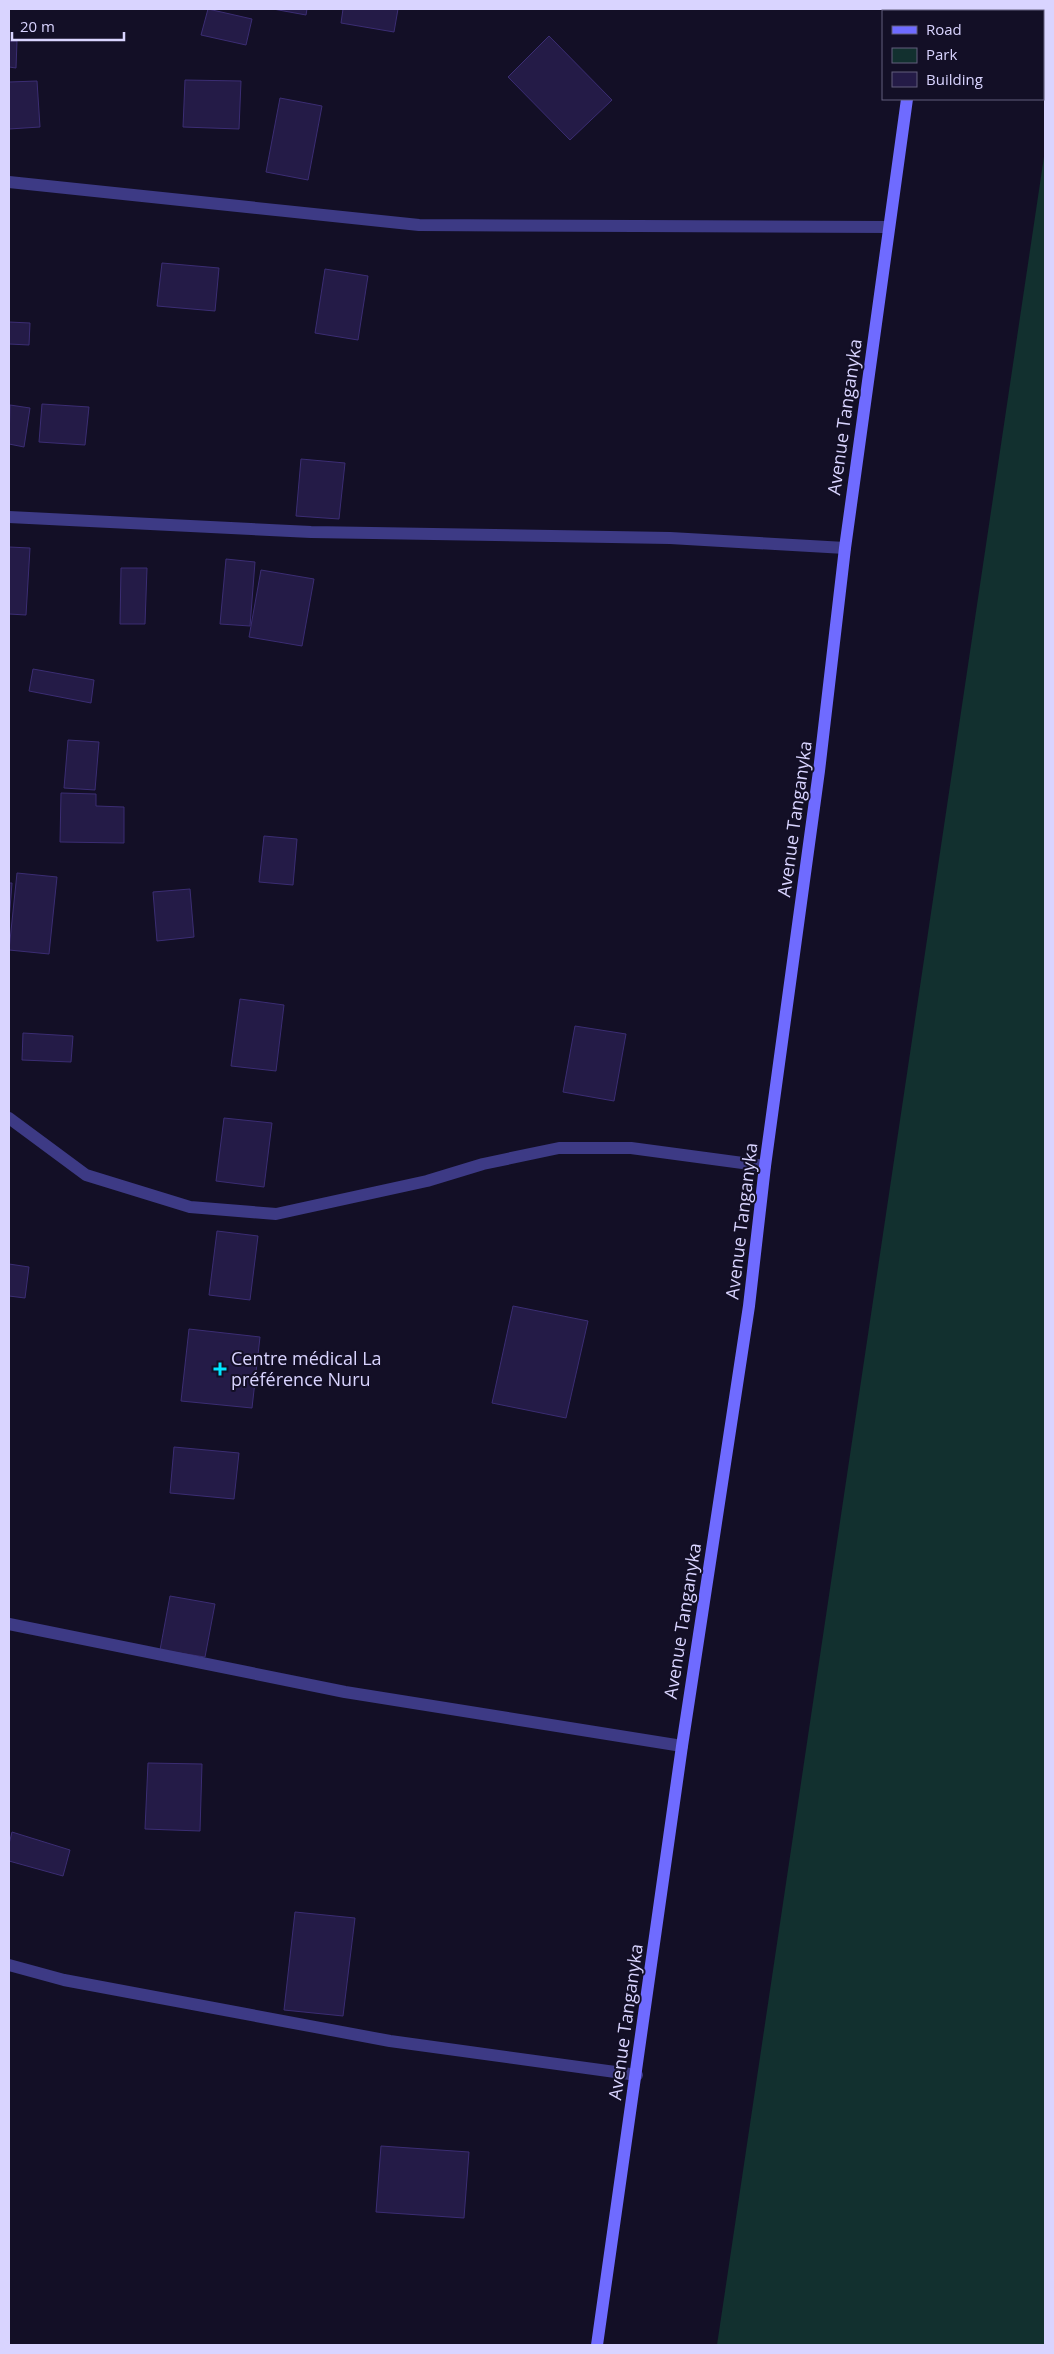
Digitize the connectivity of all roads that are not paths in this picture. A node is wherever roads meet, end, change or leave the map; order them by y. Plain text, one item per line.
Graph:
1 (907, 100) edge
2 (9, 182) edge
3 (888, 227) junction
4 (9, 517) edge
5 (845, 548) junction
6 (9, 1118) edge
7 (765, 1166) junction
8 (9, 1624) edge
9 (682, 1746) junction
10 (9, 1964) edge
11 (637, 2075) junction
12 (598, 2345) edge

1 - 3 street, Avenue Tanganyka
2 - 3 street
3 - 5 street, Avenue Tanganyka
4 - 5 street
5 - 7 street, Avenue Tanganyka
6 - 7 street
7 - 9 street, Avenue Tanganyka
8 - 9 street
9 - 11 street, Avenue Tanganyka
10 - 11 street
11 - 12 street, Avenue Tanganyka

